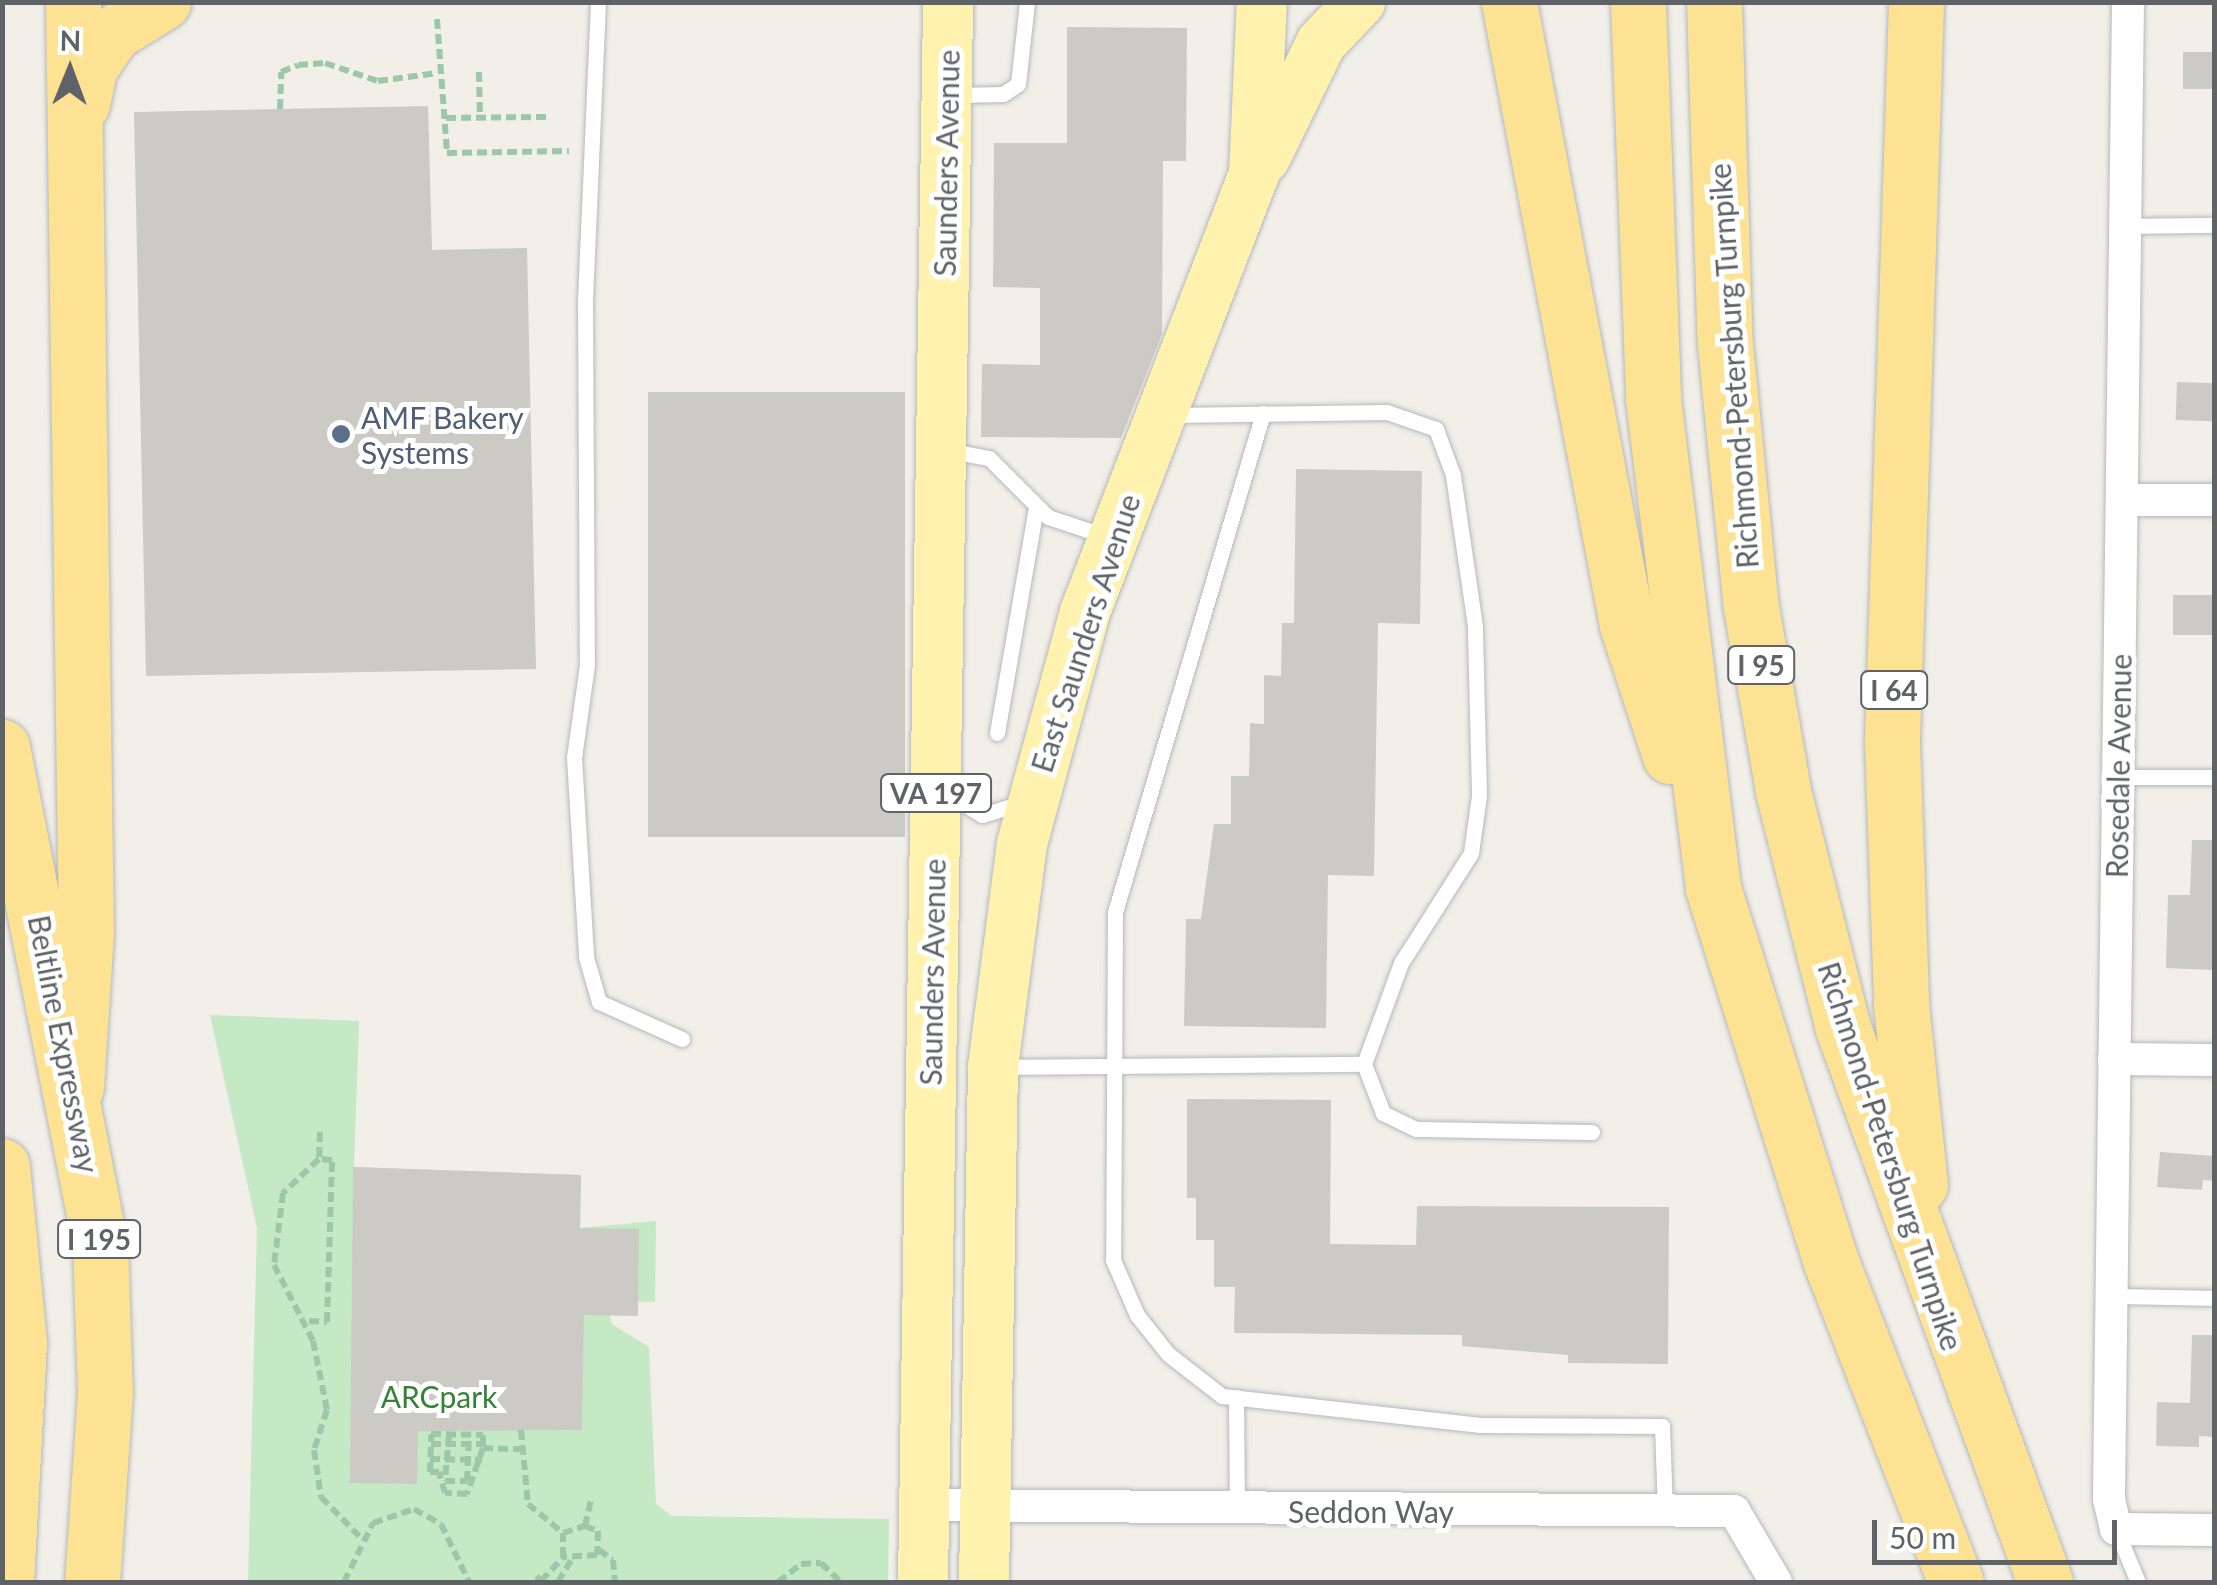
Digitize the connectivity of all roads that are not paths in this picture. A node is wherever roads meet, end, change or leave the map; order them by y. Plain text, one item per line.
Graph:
1 (73, 2) edge
2 (163, 2) edge
3 (598, 2) edge
4 (948, 2) edge
5 (1027, 2) edge
6 (1262, 2) edge
7 (1360, 2) edge
8 (1509, 2) edge
9 (1916, 2) edge
10 (2128, 2) edge
11 (1714, 14) edge
12 (1639, 15) edge
13 (947, 94) junction
14 (74, 141) junction
15 (1254, 176) junction
16 (2214, 225) edge
17 (2127, 226) junction
18 (1263, 413) junction
19 (1161, 415) junction
20 (941, 450) junction
21 (2122, 500) junction
22 (2214, 500) edge
23 (1036, 507) junction
24 (1112, 538) junction
25 (997, 732) dead end
26 (2, 747) edge
27 (2118, 776) junction
28 (2214, 777) edge
29 (937, 783) junction
30 (1032, 797) junction
31 (1713, 888) junction
32 (682, 1038) dead end
33 (2114, 1059) junction
34 (2214, 1060) edge
35 (1364, 1064) junction
36 (1110, 1067) junction
37 (993, 1068) junction
38 (76, 1088) junction
39 (1592, 1132) dead end
40 (2, 1166) edge
41 (1930, 1282) junction
42 (2110, 1296) junction
43 (2214, 1298) edge
44 (1236, 1397) junction
45 (924, 1505) junction
46 (985, 1506) junction
47 (1237, 1511) junction
48 (1665, 1511) junction
49 (2116, 1529) junction
50 (2214, 1530) edge
51 (6, 1582) edge
52 (92, 1582) edge
53 (923, 1582) edge
54 (984, 1582) edge
55 (1776, 1582) edge
56 (1956, 1582) edge
57 (2045, 1582) edge
58 (2138, 1582) edge

1 - 14 highway
2 - 14 highway
3 - 32 lane
4 - 13 main road, Saunders Avenue / VA 197
5 - 13 lane
6 - 15 main road, East Saunders Avenue
7 - 15 main road, VA 197
8 - 31 highway
9 - 41 highway, I 64
10 - 17 street, Rosedale Avenue
11 - 41 highway, Richmond-Petersburg Turnpike / I 95
12 - 31 highway, I 95
13 - 20 main road, Saunders Avenue / VA 197
14 - 38 highway
15 - 19 main road, East Saunders Avenue / VA 197
16 - 17 lane
17 - 21 street, Rosedale Avenue
18 - 19 lane
18 - 35 lane
18 - 36 lane
19 - 24 main road, East Saunders Avenue / VA 197
20 - 23 lane
20 - 29 main road, Saunders Avenue / VA 197
21 - 22 street
21 - 27 street, Rosedale Avenue
23 - 24 lane
23 - 25 lane
24 - 30 main road, East Saunders Avenue / VA 197
26 - 38 highway, Beltline Expressway / I 195
27 - 28 lane
27 - 33 street, Rosedale Avenue
29 - 30 lane
29 - 45 main road, Saunders Avenue / VA 197
30 - 37 main road, East Saunders Avenue / VA 197
31 - 56 highway
33 - 34 street
33 - 42 street, Rosedale Avenue
35 - 36 lane
35 - 39 lane
36 - 37 lane
36 - 44 lane
37 - 46 main road, East Saunders Avenue / VA 197
38 - 52 highway, Beltline Expressway / I 195
40 - 51 highway, I 195
41 - 57 highway, Richmond-Petersburg Turnpike / I 64
42 - 43 lane
42 - 49 street, Rosedale Avenue
44 - 47 lane
44 - 48 lane
45 - 46 street, Seddon Way
45 - 53 main road, Saunders Avenue / VA 197
46 - 47 street, Seddon Way
46 - 54 main road, East Saunders Avenue / VA 197
47 - 48 street, Seddon Way
48 - 55 street, Seddon Way
49 - 50 street
49 - 58 lane

